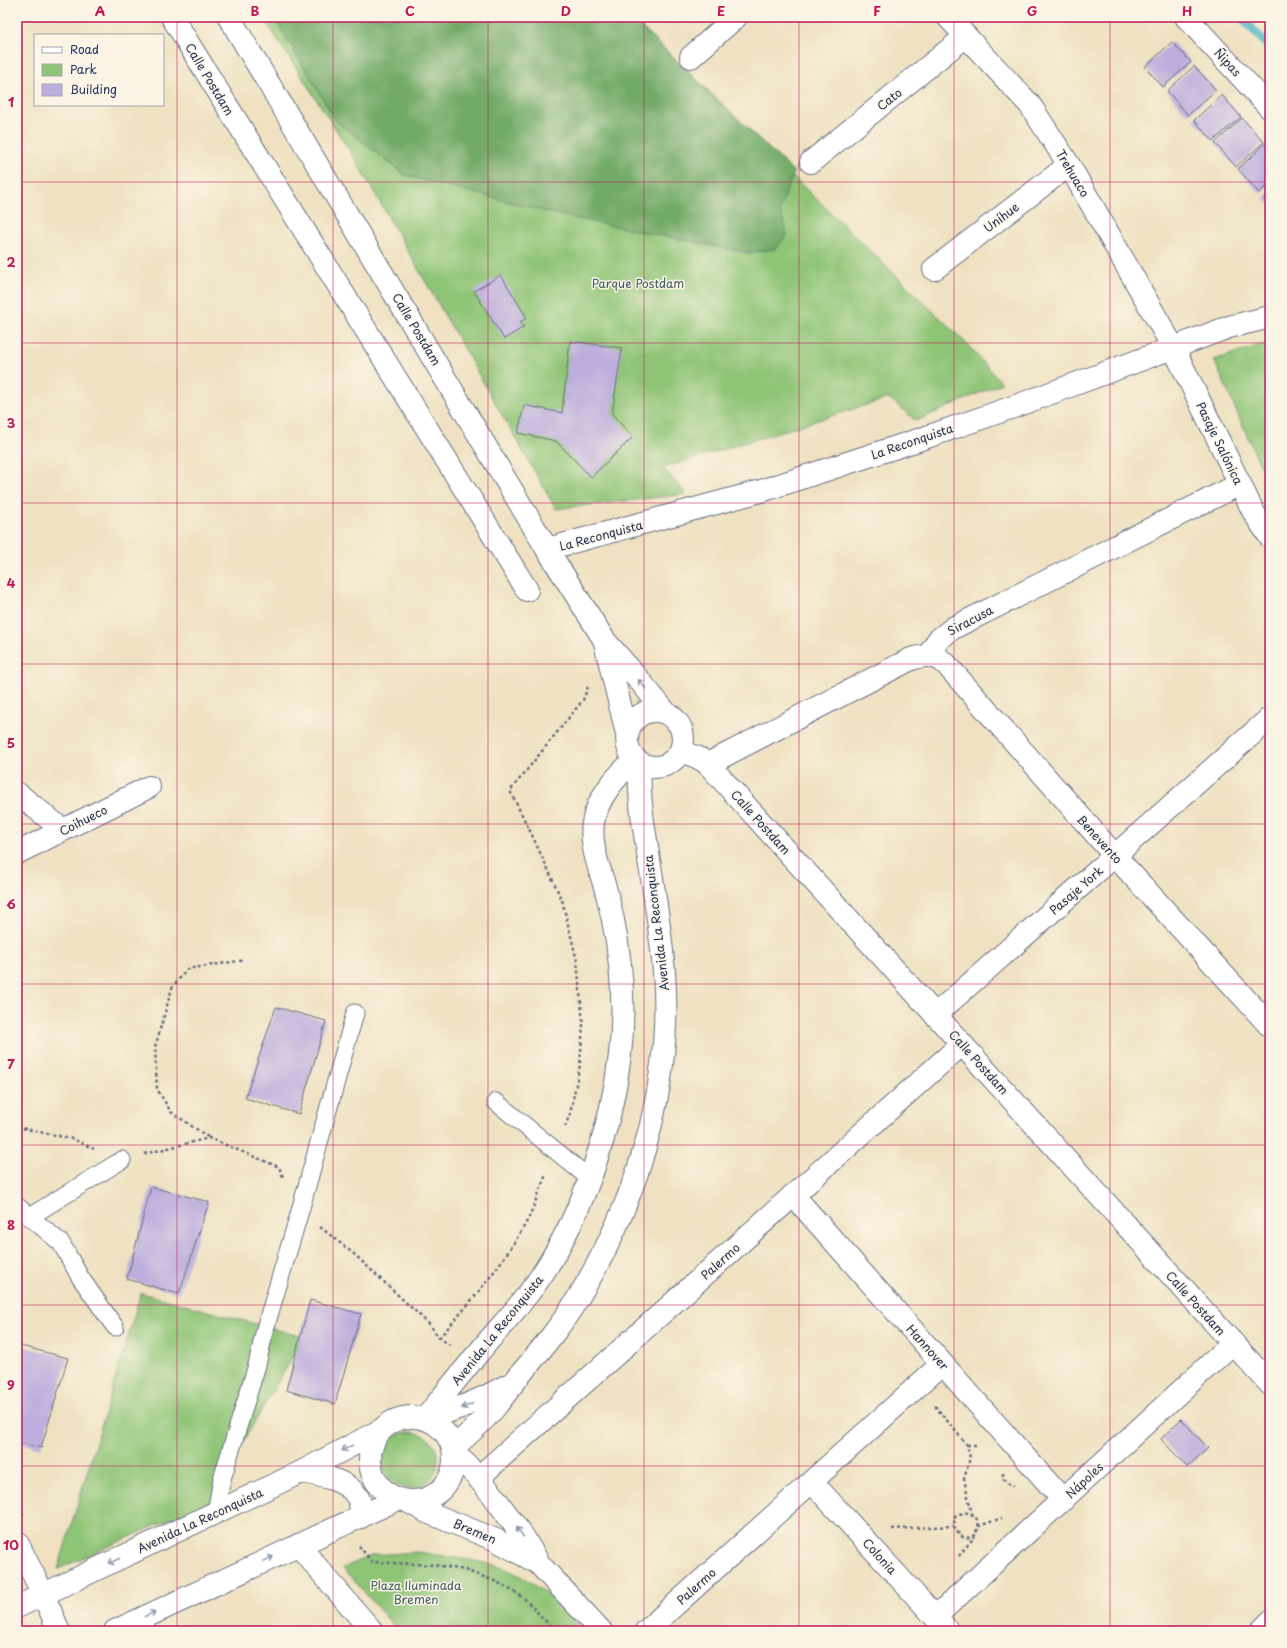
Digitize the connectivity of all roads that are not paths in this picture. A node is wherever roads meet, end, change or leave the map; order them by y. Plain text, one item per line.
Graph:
1 (172, 17) edge
2 (229, 17) edge
3 (736, 17) edge
4 (948, 17) edge
5 (1186, 17) edge
6 (966, 36) junction
7 (691, 57) dead end
8 (1270, 108) edge
9 (812, 162) dead end
10 (1069, 165) junction
11 (934, 269) dead end
12 (1270, 317) edge
13 (1173, 347) junction
14 (1240, 484) junction
15 (1270, 536) edge
16 (548, 549) junction
17 (527, 590) dead end
18 (604, 642) junction
19 (929, 655) junction
20 (667, 714) junction
21 (1270, 718) edge
22 (627, 734) junction
23 (680, 752) junction
24 (638, 761) junction
25 (708, 764) junction
26 (148, 787) dead end
27 (17, 793) edge
28 (63, 830) junction
29 (17, 853) edge
30 (1115, 856) junction
31 (355, 1013) dead end
32 (935, 1015) junction
33 (1268, 1020) edge
34 (962, 1044) junction
35 (496, 1102) dead end
36 (122, 1160) road end
37 (589, 1178) junction
38 (794, 1195) junction
39 (23, 1212) edge
40 (115, 1327) dead end
41 (1233, 1343) junction
42 (942, 1364) junction
43 (514, 1382) junction
44 (1270, 1384) edge
45 (425, 1419) junction
46 (381, 1430) junction
47 (454, 1451) junction
48 (301, 1472) junction
49 (478, 1478) junction
50 (812, 1482) junction
51 (402, 1500) junction
52 (1063, 1500) junction
53 (216, 1512) junction
54 (361, 1517) junction
55 (17, 1542) edge
56 (298, 1545) junction
57 (540, 1565) junction
58 (43, 1594) junction
59 (17, 1606) edge
60 (1270, 1622) edge
61 (941, 1624) edge
62 (59, 1631) edge
63 (115, 1631) edge
64 (372, 1631) edge
65 (601, 1631) edge
66 (646, 1631) edge
67 (1261, 1631) edge

1 - 17 street, Calle Postdam
2 - 16 street, Calle Postdam
3 - 7 street
4 - 6 street, Trehuaco
5 - 8 street, Ñipas
6 - 9 street, Cato
6 - 10 street, Trehuaco
10 - 11 street, Uníhue
10 - 13 street, Trehuaco
12 - 13 street, La Reconquista
13 - 14 street, Pasaje Salónica
13 - 16 street, La Reconquista
14 - 15 street, Pasaje Salónica
14 - 19 street, Siracusa
16 - 18 street, Calle Postdam
20 -> 18 street, Calle Postdam
18 - 22 street, Calle Postdam
19 - 25 street
19 - 30 street, Benevento
20 - 22 street
20 - 23 street
21 - 30 street, Pasaje York
22 - 24 street
23 - 24 street
23 - 25 street, Calle Postdam
24 - 37 street, Avenida La Reconquista
24 - 43 street, Avenida La Reconquista
25 - 32 street, Calle Postdam
26 - 28 street, Coihueco
27 - 28 street
28 - 29 street, Coihueco
30 - 32 street, Pasaje York
30 - 33 street, Benevento
31 - 53 lane
32 - 34 street, Calle Postdam
34 - 38 street, Palermo
34 - 41 street, Calle Postdam
35 - 37 lane
36 - 39 lane
37 - 45 street, Avenida La Reconquista
38 - 42 street, Hannover
38 - 49 street, Palermo
39 - 40 lane
41 - 44 street, Calle Postdam
41 - 52 street, Nápoles
42 - 50 street, Palermo
42 - 52 street, Hannover
43 -> 45 street, Avenida La Reconquista
43 - 47 street, Avenida La Reconquista
45 - 46 street
45 - 47 street
46 -> 48 street, Avenida La Reconquista
46 - 51 street
47 - 49 street, Bremen
47 - 51 street
48 - 53 street, Avenida La Reconquista
48 - 54 street
57 -> 49 street, Bremen
50 - 61 street, Colonia
50 - 66 street, Palermo
51 - 54 street
51 - 57 street, Bremen
52 - 61 street, Nápoles
53 -> 58 street, Avenida La Reconquista
54 - 56 street
55 - 58 street
63 -> 56 street
56 - 64 street
57 - 65 street, Bremen
58 - 59 street, Avenida La Reconquista
58 - 62 street
60 - 67 street

